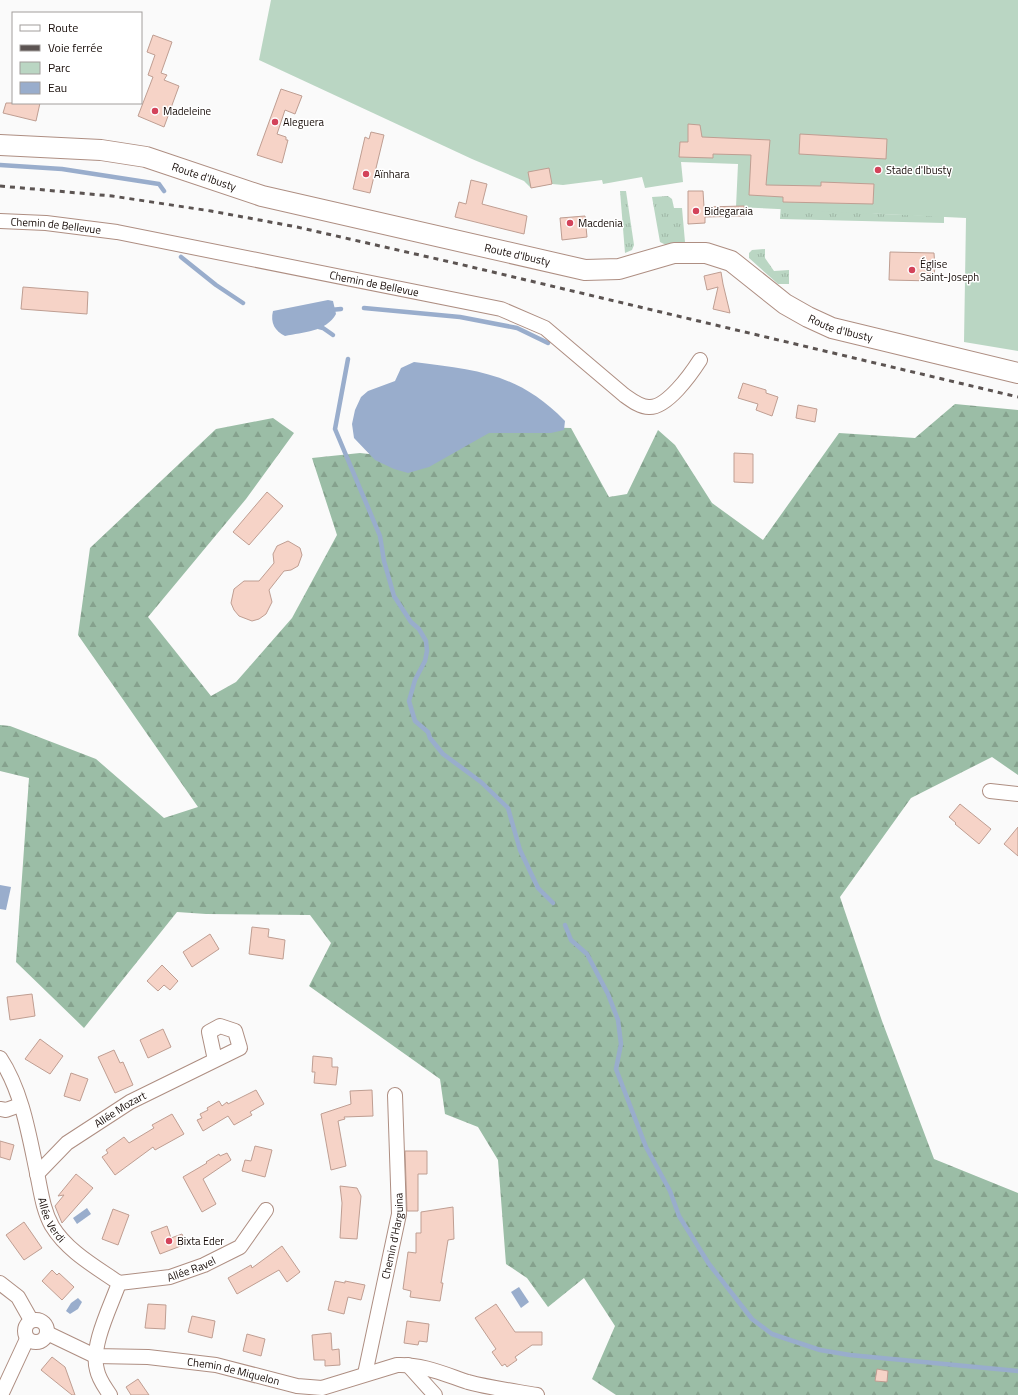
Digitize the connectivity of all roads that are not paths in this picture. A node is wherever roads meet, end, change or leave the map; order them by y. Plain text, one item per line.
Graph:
1 (0, 145) edge
2 (0, 221) edge
3 (700, 360) dead end
4 (1018, 373) edge
5 (990, 791) dead end
6 (1018, 794) edge
7 (0, 1058) edge
8 (215, 1060) dead end
9 (395, 1095) dead end
10 (20, 1105) junction
11 (0, 1109) edge
12 (37, 1174) junction
13 (266, 1210) dead end
14 (0, 1283) edge
15 (119, 1283) junction
16 (31, 1320) junction
17 (47, 1333) junction
18 (27, 1338) junction
19 (95, 1356) junction
20 (408, 1365) junction
21 (365, 1374) junction
22 (1, 1395) edge
23 (110, 1395) edge
24 (435, 1395) edge
25 (538, 1395) edge

1 - 4 street, Route d'Ibusty
2 - 3 street, Chemin de Bellevue
5 - 6 street
7 - 10 street, Allée Verdi
8 - 12 street, Allée Mozart
9 - 21 street, Chemin d'Harguina
10 - 11 street
10 - 12 street, Allée Verdi
12 - 15 street, Allée Verdi
13 - 15 street, Allée Ravel
14 - 16 street
15 - 19 street
16 - 17 street, Chemin de Miquelon
16 - 18 street
17 - 18 street
17 - 19 street, Chemin de Miquelon
18 - 22 street
19 - 21 street, Chemin de Miquelon
19 - 23 street
20 - 21 street, Chemin de Miquelon
20 - 24 street
20 - 25 street, Chemin de Miquelon

